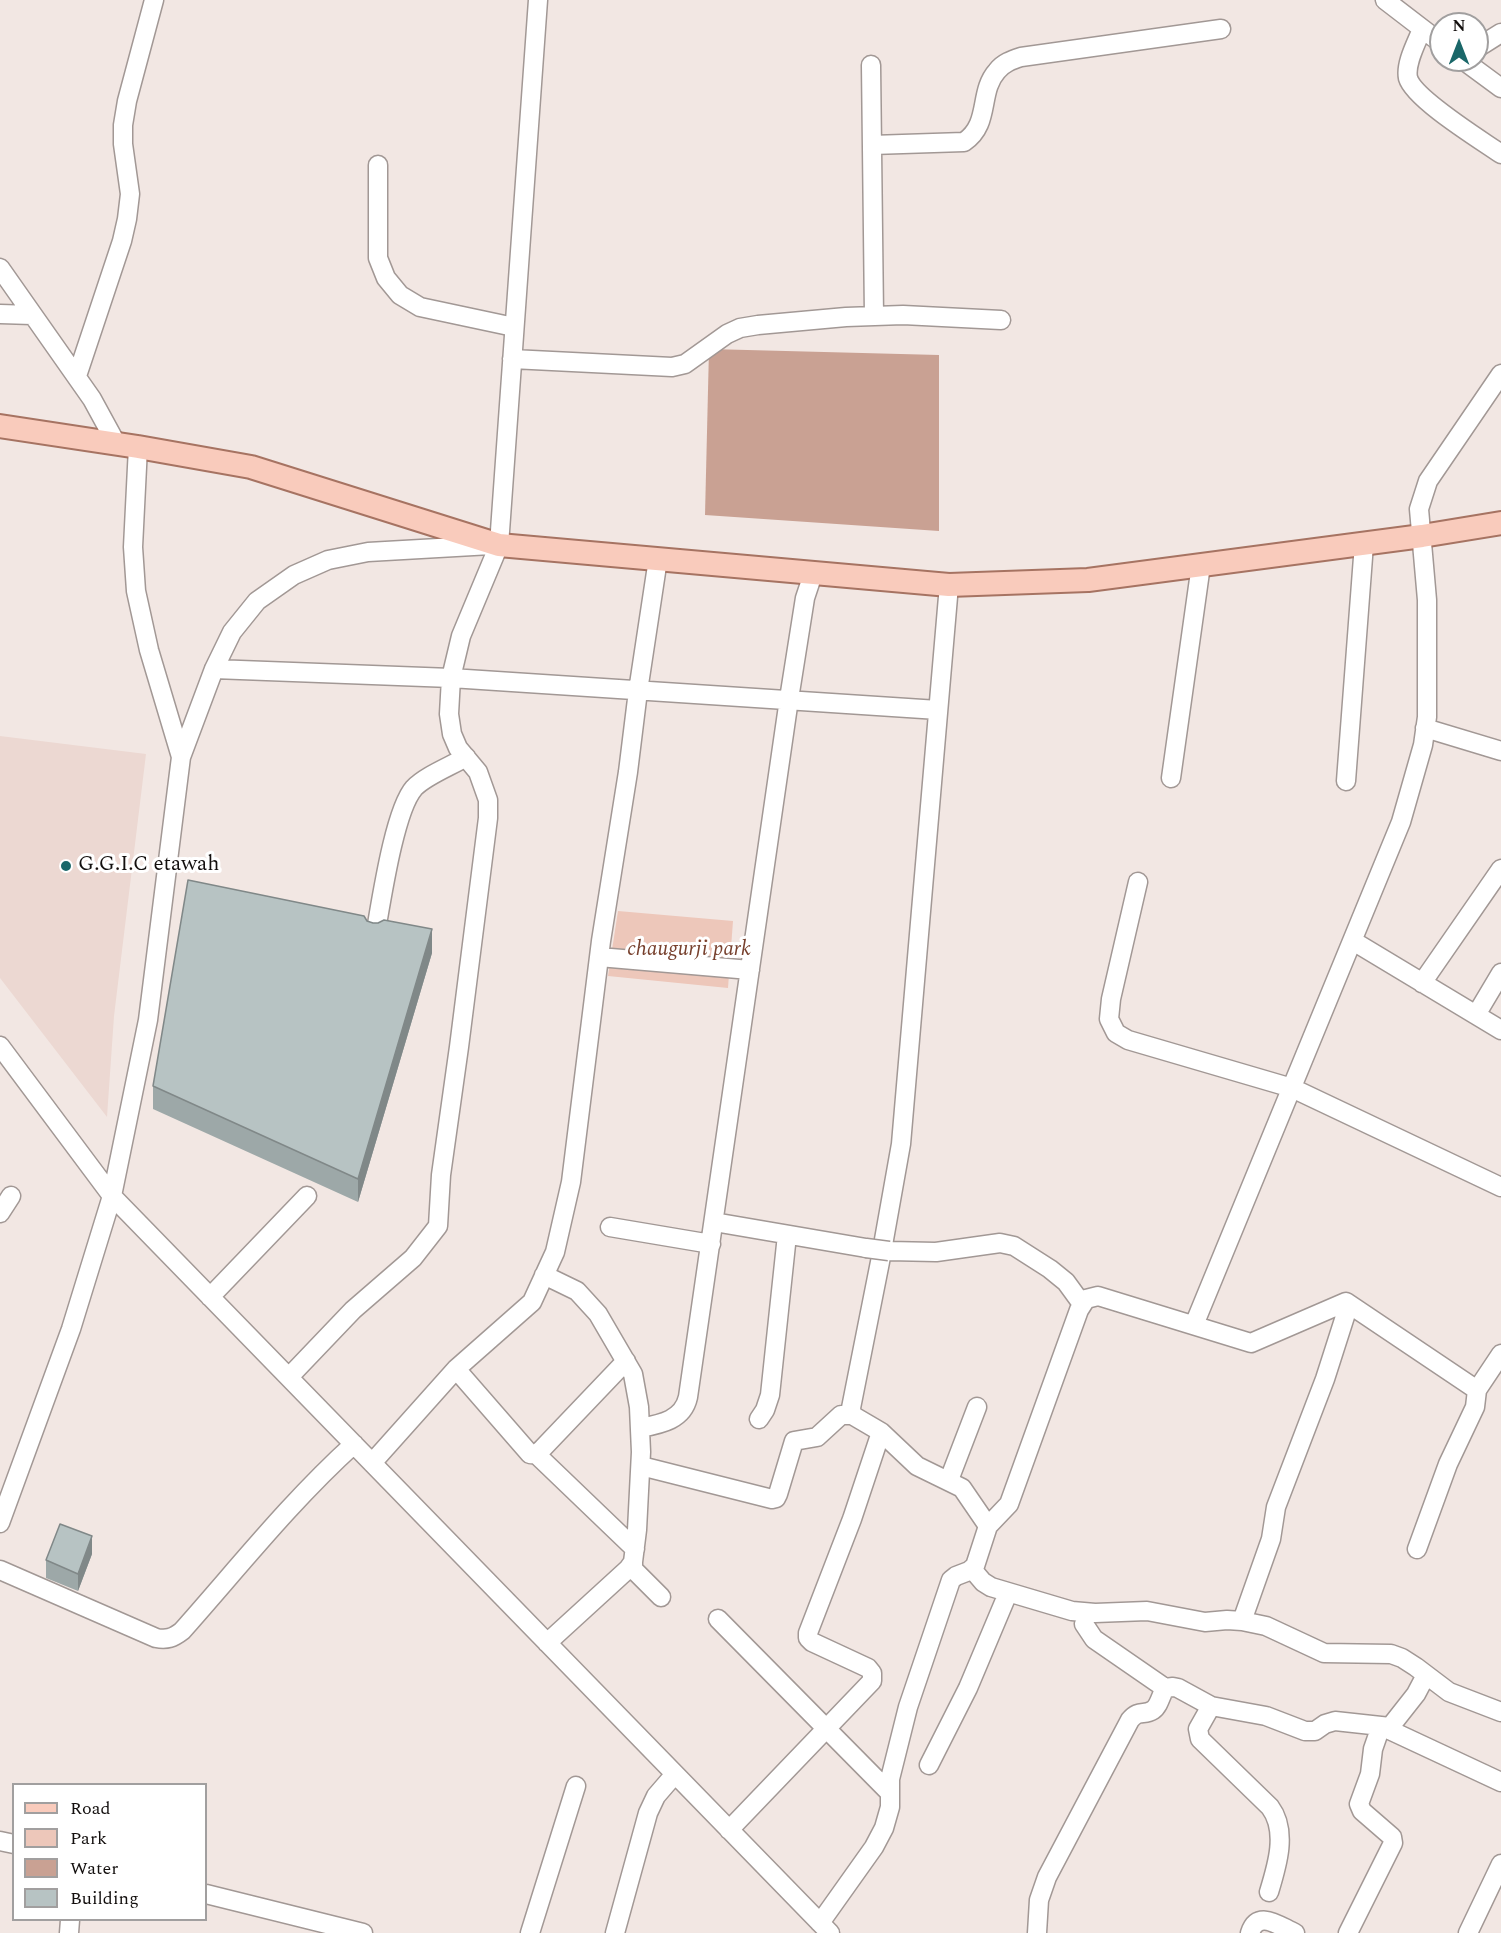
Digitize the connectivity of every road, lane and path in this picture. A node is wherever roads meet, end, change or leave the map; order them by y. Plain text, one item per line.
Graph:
1 (154, 0) edge
2 (538, 0) edge
3 (1385, 0) edge
4 (1221, 29) dead end
5 (1422, 29) junction
6 (1429, 34) edge
7 (871, 64) dead end
8 (1479, 72) edge
9 (1501, 88) edge
10 (872, 145) junction
11 (1501, 154) edge
12 (378, 165) dead end
13 (0, 268) edge
14 (0, 314) edge
15 (32, 315) junction
16 (874, 316) junction
17 (1001, 320) dead end
18 (514, 327) junction
19 (512, 359) junction
20 (1501, 374) edge
21 (76, 376) junction
22 (0, 426) edge
23 (127, 445) junction
24 (1501, 523) edge
25 (1422, 536) junction
26 (1364, 543) junction
27 (499, 545) junction
28 (658, 560) junction
29 (1201, 565) junction
30 (813, 574) junction
31 (948, 585) junction
32 (214, 669) junction
33 (451, 678) junction
34 (638, 691) junction
35 (789, 699) junction
36 (938, 710) junction
37 (1425, 728) junction
38 (1501, 751) edge
39 (181, 757) junction
40 (466, 757) junction
41 (1171, 778) dead end
42 (1346, 781) dead end
43 (1501, 869) edge
44 (1138, 882) dead end
45 (375, 936) edge
46 (1353, 941) junction
47 (599, 957) junction
48 (750, 970) junction
49 (1501, 973) edge
50 (1422, 983) junction
51 (1476, 1015) junction
52 (1501, 1030) edge
53 (0, 1046) edge
54 (1292, 1088) junction
55 (1501, 1187) edge
56 (11, 1196) dead end
57 (112, 1196) junction
58 (307, 1196) dead end
59 (0, 1213) edge
60 (714, 1222) junction
61 (610, 1227) dead end
62 (787, 1234) junction
63 (711, 1244) junction
64 (544, 1275) junction
65 (210, 1297) junction
66 (1082, 1304) junction
67 (1349, 1304) junction
68 (1194, 1325) junction
69 (1501, 1354) edge
70 (626, 1361) junction
71 (456, 1369) junction
72 (289, 1377) junction
73 (1477, 1390) junction
74 (977, 1407) dead end
75 (852, 1415) junction
76 (759, 1419) dead end
77 (640, 1428) junction
78 (881, 1432) junction
79 (354, 1444) junction
80 (536, 1454) junction
81 (372, 1462) junction
82 (641, 1466) junction
83 (949, 1480) junction
84 (0, 1523) edge
85 (988, 1526) junction
86 (1417, 1549) dead end
87 (634, 1556) junction
88 (0, 1570) edge
89 (969, 1571) junction
90 (1008, 1593) junction
91 (661, 1597) dead end
92 (718, 1619) dead end
93 (1242, 1621) junction
94 (1084, 1624) dead end
95 (547, 1643) junction
96 (1426, 1675) junction
97 (1165, 1689) junction
98 (1211, 1706) junction
99 (1501, 1712) edge
100 (1381, 1726) junction
101 (826, 1730) junction
102 (930, 1765) dead end
103 (675, 1774) junction
104 (1501, 1782) edge
105 (576, 1786) dead end
106 (890, 1793) junction
107 (729, 1830) junction
108 (1501, 1864) edge
109 (1269, 1892) dead end
110 (207, 1894) edge
111 (825, 1928) edge
112 (363, 1933) edge
113 (530, 1933) edge
114 (615, 1933) edge
115 (1037, 1933) edge
116 (1250, 1933) edge
117 (1295, 1933) edge
118 (1348, 1933) edge
119 (1468, 1933) edge

1 - 21 street
2 - 18 street
3 - 5 street
4 - 10 street
5 - 6 street
5 - 11 street
7 - 10 street
8 - 9 street
10 - 16 street
12 - 18 street
13 - 15 street
14 - 15 street
15 - 21 street
16 - 17 street
16 - 19 street
18 - 19 street
19 - 27 street
20 - 25 street
21 - 23 street
22 - 23 main road
23 - 27 main road
23 - 39 street
24 - 25 main road
25 - 26 main road
25 - 37 street
26 - 29 main road
26 - 42 street
27 - 28 main road
27 - 32 street
27 - 33 street
28 - 30 main road
28 - 34 street
29 - 31 main road
29 - 41 street
30 - 31 main road
30 - 35 street
31 - 36 street
32 - 33 street
32 - 39 street
33 - 34 street
33 - 40 street
34 - 35 street
34 - 47 street
35 - 36 street
35 - 48 street
36 - 75 street
37 - 38 street
37 - 46 street
39 - 57 street
40 - 45 street
40 - 72 street
43 - 50 street
44 - 54 street
46 - 50 street
46 - 54 street
47 - 48 street
47 - 64 street
48 - 60 street
49 - 51 street
50 - 51 street
51 - 52 street
53 - 57 street
54 - 55 street
54 - 68 street
56 - 59 street
57 - 65 street
57 - 84 street
58 - 65 street
60 - 62 street
60 - 63 street
61 - 63 street
62 - 66 street, bridge
62 - 76 street
63 - 77 street
64 - 70 street
64 - 71 street
65 - 72 street
66 - 68 street
66 - 85 street
67 - 68 street
67 - 73 street
67 - 93 street
69 - 73 street
70 - 77 street
70 - 80 street
71 - 80 street
71 - 81 street
72 - 79 street
73 - 86 street
74 - 83 street
75 - 78 street
75 - 82 street
77 - 82 street
78 - 83 street
78 - 101 street
79 - 81 street
79 - 88 street
80 - 87 street
81 - 95 street
82 - 87 street
83 - 85 street
85 - 89 street
87 - 91 street
87 - 95 street
89 - 90 street
89 - 106 street
90 - 93 street
90 - 102 street
92 - 101 street
93 - 96 street
94 - 97 street
95 - 103 street
96 - 99 street
96 - 100 street
97 - 98 street
97 - 115 street
98 - 100 street
98 - 109 street
100 - 104 street
100 - 118 street
101 - 106 street
101 - 107 street
103 - 107 street
103 - 114 street
105 - 113 street
106 - 111 street
107 - 111 street
108 - 119 street
110 - 112 street
116 - 117 street

